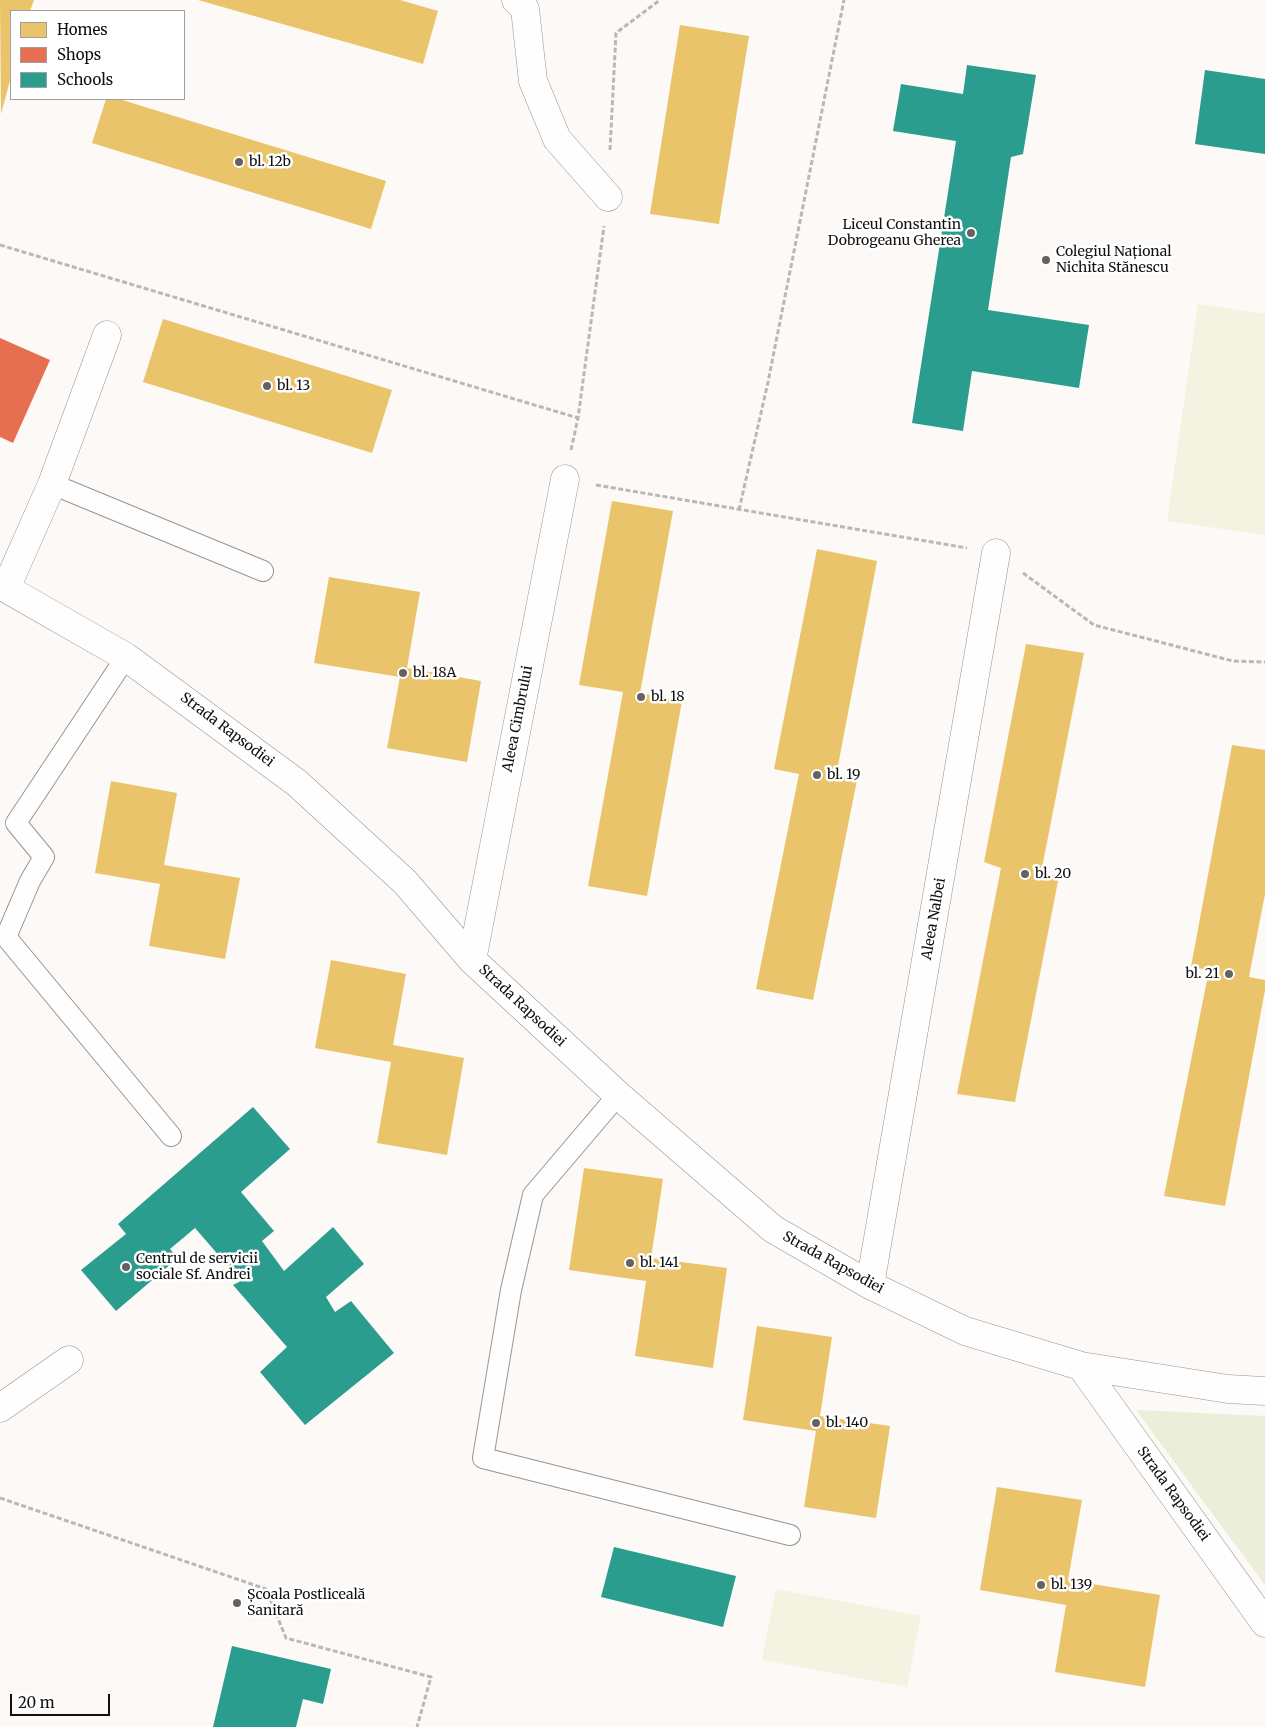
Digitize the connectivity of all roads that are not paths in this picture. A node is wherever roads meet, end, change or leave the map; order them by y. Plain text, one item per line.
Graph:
1 (516, 0) edge
2 (608, 197) road end
3 (107, 335) dead end
4 (565, 479) road end
5 (52, 484) junction
6 (996, 553) road end
7 (263, 571) dead end
8 (3, 586) edge
9 (126, 657) junction
10 (472, 960) junction
11 (618, 1095) junction
12 (171, 1136) dead end
13 (870, 1285) junction
14 (69, 1360) dead end
15 (1081, 1366) junction
16 (1265, 1391) edge
17 (0, 1408) edge
18 (790, 1535) dead end
19 (1265, 1623) edge

1 - 2 street
3 - 5 street
4 - 10 street, Aleea Cimbrului
5 - 7 lane
5 - 8 street
6 - 13 street, Aleea Nalbei
8 - 9 street, Strada Rapsodiei
9 - 10 street, Strada Rapsodiei
9 - 12 lane
10 - 11 street, Strada Rapsodiei
11 - 13 street, Strada Rapsodiei
11 - 18 lane
13 - 15 street, Strada Rapsodiei
14 - 17 street
15 - 16 street, Strada Rapsodiei
15 - 19 street, Strada Rapsodiei

